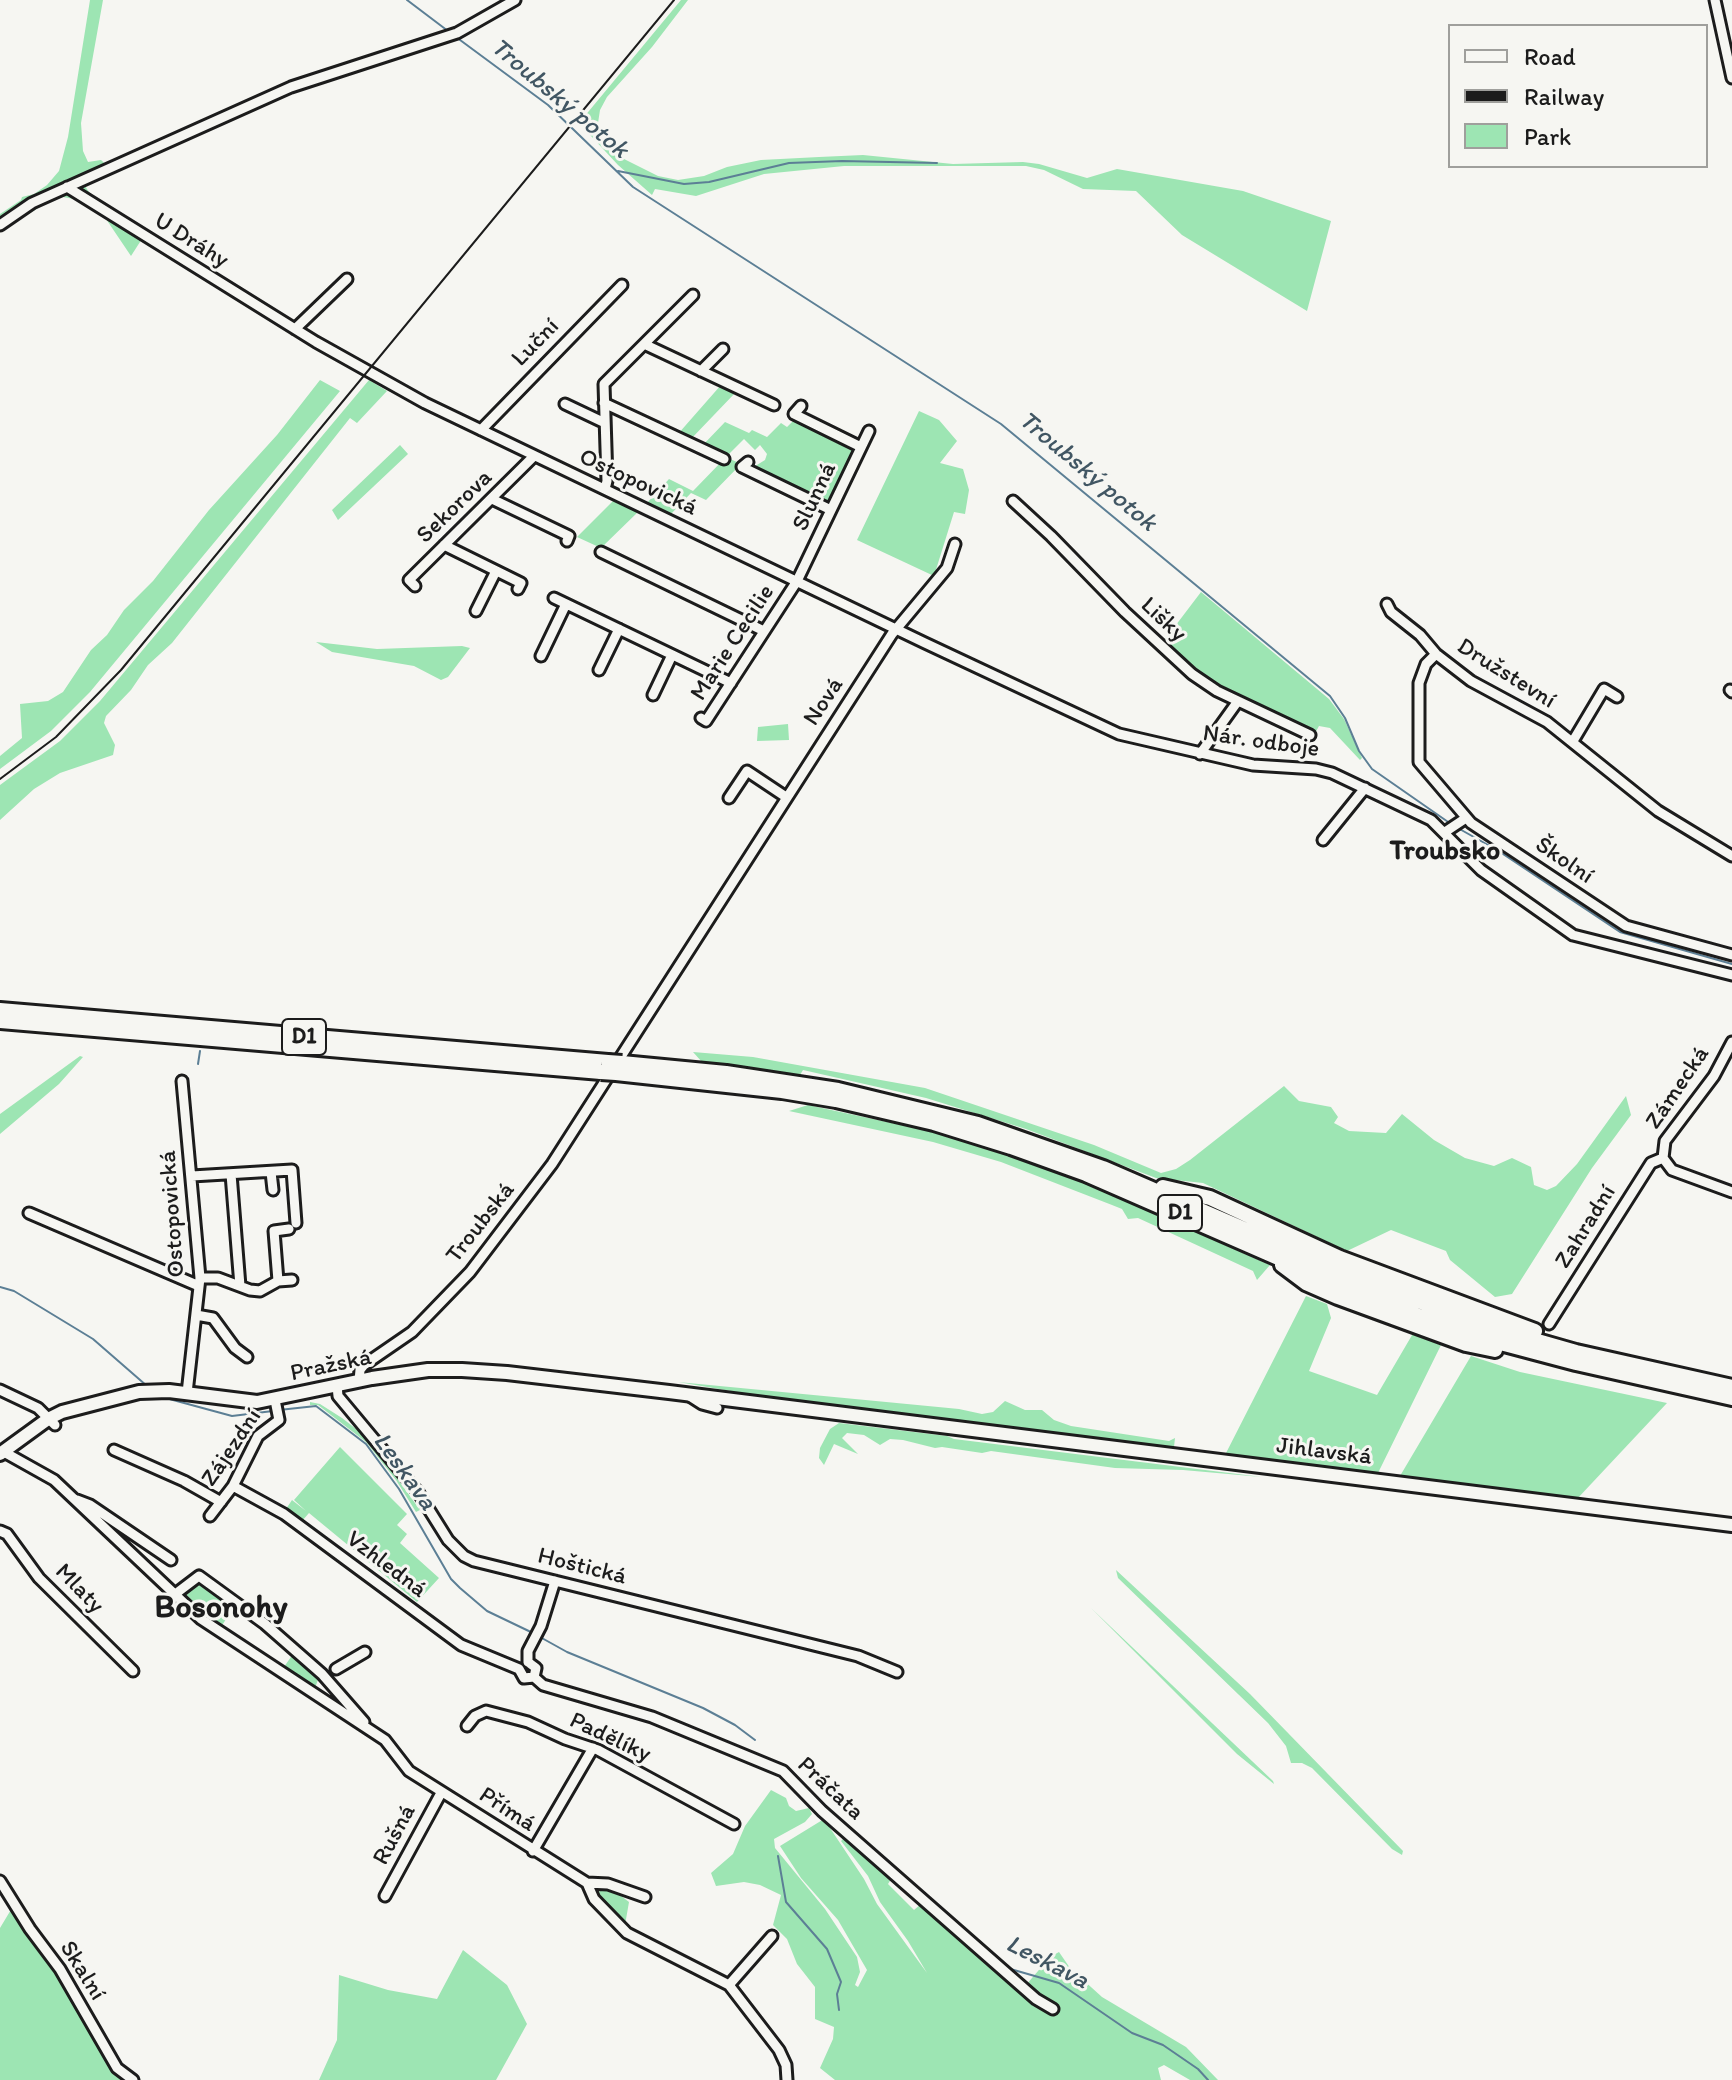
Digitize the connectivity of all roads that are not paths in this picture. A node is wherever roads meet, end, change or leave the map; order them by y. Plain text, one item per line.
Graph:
1 (515, 0) edge
2 (1715, 0) edge
3 (1732, 78) edge
4 (67, 187) junction
5 (0, 225) edge
6 (347, 279) dead end
7 (622, 285) dead end
8 (693, 295) dead end
9 (295, 329) junction
10 (644, 344) junction
11 (723, 349) dead end
12 (364, 369) joint
13 (701, 371) junction
14 (604, 403) junction
15 (565, 404) dead end
16 (774, 405) dead end
17 (801, 406) dead end
18 (605, 423) junction
19 (481, 430) junction
20 (869, 431) dead end
21 (861, 447) junction
22 (534, 456) junction
23 (724, 459) dead end
24 (743, 465) dead end
25 (605, 489) junction
26 (492, 499) junction
27 (1013, 501) dead end
28 (831, 510) junction
29 (567, 541) dead end
30 (955, 544) dead end
31 (444, 545) junction
32 (601, 552) dead end
33 (496, 571) junction
34 (797, 581) junction
35 (415, 586) dead end
36 (518, 589) dead end
37 (554, 598) dead end
38 (566, 604) junction
39 (1387, 604) dead end
40 (476, 611) dead end
41 (619, 629) junction
42 (897, 629) junction
43 (764, 631) junction
44 (1436, 654) junction
45 (672, 655) junction
46 (541, 656) dead end
47 (599, 670) dead end
48 (731, 683) junction
49 (653, 695) dead end
50 (1617, 697) dead end
51 (1238, 701) junction
52 (701, 718) dead end
53 (1310, 735) dead end
54 (1573, 741) junction
55 (1200, 754) junction
56 (1365, 788) junction
57 (786, 797) junction
58 (729, 798) dead end
59 (1455, 825) junction
60 (1323, 840) dead end
61 (1732, 856) edge
62 (692, 945) joint
63 (1732, 955) edge
64 (1732, 975) edge
65 (0, 1010) edge
66 (0, 1021) edge
67 (1732, 1042) edge
68 (612, 1068) junction
69 (182, 1081) dead end
70 (1663, 1158) junction
71 (271, 1172) junction
72 (231, 1174) junction
73 (192, 1176) junction
74 (273, 1190) dead end
75 (1732, 1192) edge
76 (29, 1213) dead end
77 (292, 1280) dead end
78 (278, 1281) junction
79 (200, 1282) junction
80 (240, 1286) junction
81 (196, 1315) junction
82 (1549, 1324) dead end
83 (247, 1357) dead end
84 (359, 1381) junction
85 (337, 1386) junction
86 (1732, 1387) edge
87 (0, 1390) edge
88 (187, 1393) junction
89 (688, 1395) junction
90 (1732, 1398) edge
91 (277, 1408) junction
92 (717, 1408) dead end
93 (51, 1422) junction
94 (911, 1423) joint
95 (114, 1450) dead end
96 (2, 1453) edge
97 (233, 1486) junction
98 (74, 1499) junction
99 (221, 1502) junction
100 (210, 1516) dead end
101 (113, 1520) junction
102 (1732, 1525) edge
103 (105, 1529) junction
104 (0, 1531) edge
105 (156, 1551) junction
106 (171, 1560) dead end
107 (143, 1564) junction
108 (555, 1581) junction
109 (174, 1595) junction
110 (365, 1652) dead end
111 (528, 1662) junction
112 (519, 1669) junction
113 (133, 1671) dead end
114 (897, 1672) dead end
115 (330, 1675) junction
116 (534, 1677) junction
117 (313, 1695) junction
118 (467, 1726) dead end
119 (370, 1730) junction
120 (593, 1748) junction
121 (441, 1793) junction
122 (734, 1824) dead end
123 (533, 1851) junction
124 (0, 1881) edge
125 (587, 1883) junction
126 (385, 1896) dead end
127 (640, 1899) dead end
128 (772, 1936) dead end
129 (729, 1985) junction
130 (1053, 2009) dead end
131 (133, 2080) edge
132 (787, 2080) edge

1 - 4 street
2 - 3 street
4 - 5 street
4 - 9 street, U Dráhy
6 - 9 street
7 - 19 street, Luční
8 - 10 street
9 - 12 street, U Dráhy
10 - 13 street
10 - 14 street
11 - 13 street
12 - 19 street, Ostopovická
13 - 16 street
14 - 18 street
14 - 23 street
15 - 18 street
17 - 21 street
18 - 25 street
19 - 22 street, Ostopovická
20 - 21 street, Slunná
21 - 28 street, Slunná
22 - 25 street, Ostopovická
22 - 26 street, Sekorova
24 - 28 street
25 - 34 street, Ostopovická
26 - 29 street
26 - 31 street, Sekorova
27 - 51 street, Lišky
28 - 34 street, Slunná
30 - 42 street, Nová
31 - 33 street
31 - 35 street, Sekorova
32 - 43 street
33 - 36 street
33 - 40 street
34 - 42 street, Ostopovická
34 - 43 street, Marie Cecilie
37 - 38 street
38 - 41 street
38 - 46 street
39 - 44 street, Družstevní
41 - 45 street
41 - 47 street
42 - 55 street, Nár. odboje
42 - 57 street, Nová
43 - 48 street, Marie Cecilie
44 - 54 street, Družstevní
44 - 59 street, Školní
45 - 48 street
45 - 49 street
48 - 52 street, Marie Cecilie
50 - 54 street
51 - 53 street, Lišky
51 - 55 street
54 - 61 street, Družstevní
55 - 56 street, Nár. odboje
56 - 59 street, Nár. odboje
56 - 60 street
57 - 58 street
57 - 62 street, Nová
59 - 63 street, Školní
59 - 64 street, Nár. odboje
62 - 68 street, Troubská
65 - 68 highway, D1
66 - 68 highway, D1
67 - 70 street, Zámecká
68 - 84 street, Troubská
68 - 86 highway, D1
68 - 90 highway, D1
69 - 73 street, Ostopovická
70 - 75 street
70 - 82 street, Zahradní
71 - 72 street
71 - 74 street
71 - 78 street
72 - 73 street
72 - 80 street
73 - 79 street, Ostopovická
76 - 79 street
77 - 78 street
78 - 80 street
79 - 80 street
79 - 81 street, Ostopovická
81 - 83 street
81 - 88 street, Ostopovická
84 - 85 main road, Pražská
84 - 89 main road, Pražská
85 - 91 main road, Pražská
85 - 108 street, Hoštická
87 - 93 street
88 - 91 main road, Pražská
88 - 93 main road, Pražská
89 - 92 street, Pražská
89 - 94 main road, Pražská
91 - 97 street, Zájezdní
93 - 96 main road, Pražská
94 - 102 main road, Jihlavská
95 - 99 street
96 - 98 street
97 - 99 street, Zájezdní
97 - 112 street, Vzhledná
98 - 101 street
98 - 103 street
99 - 100 street, Zájezdní
101 - 103 street
101 - 105 street
103 - 107 street
104 - 113 street, Mlaty
105 - 106 street
105 - 107 street
107 - 109 street
108 - 111 street
108 - 114 street, Hoštická
109 - 115 street
109 - 117 street
110 - 115 street
111 - 112 street
111 - 116 street
112 - 116 street
115 - 117 street
115 - 119 street
116 - 130 street, Práčata
117 - 119 street
118 - 120 street, Padělíky
119 - 121 street, Přímá
120 - 122 street, Padělíky
120 - 123 street
121 - 123 street, Přímá
121 - 126 street, Rušná
123 - 125 street, Přímá
124 - 131 street, Skalní
125 - 127 street, Přímá
125 - 129 street
128 - 129 street
129 - 132 street

